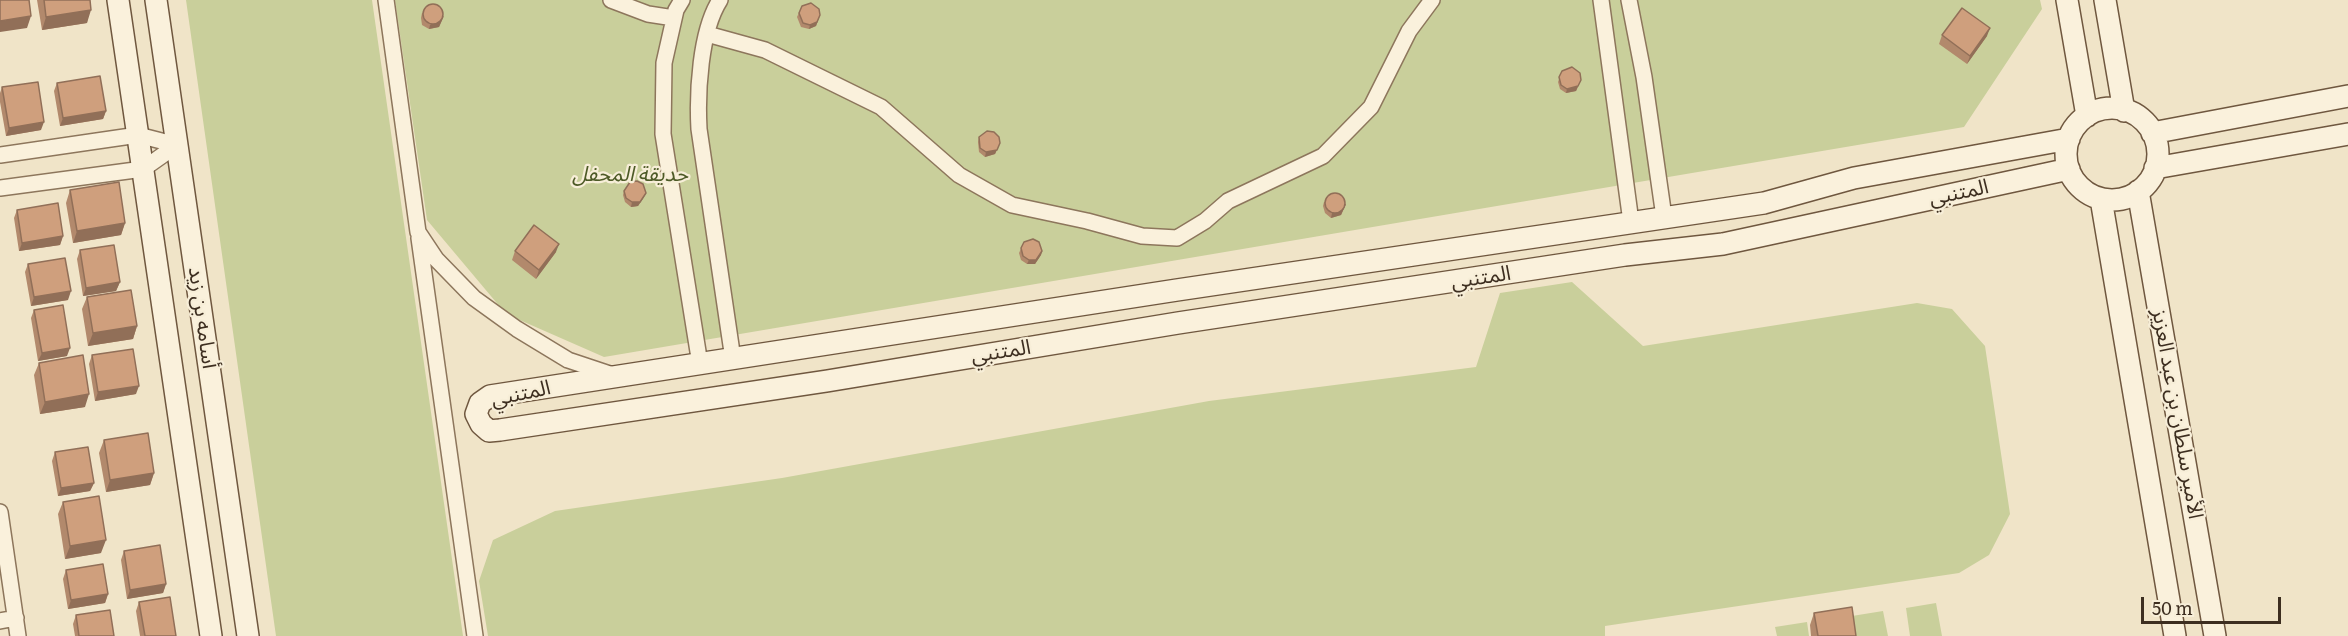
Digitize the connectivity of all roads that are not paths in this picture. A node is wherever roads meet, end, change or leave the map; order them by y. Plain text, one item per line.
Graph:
1 (118, 0) edge
2 (156, 0) edge
3 (386, 0) edge
4 (611, 0) edge
5 (682, 0) edge
6 (720, 0) edge
7 (1432, 0) edge
8 (1601, 0) edge
9 (1629, 0) edge
10 (2067, 0) edge
11 (2105, 0) edge
12 (674, 18) junction
13 (707, 34) junction
14 (2348, 96) edge
15 (2124, 111) junction
16 (2087, 116) junction
17 (2152, 133) junction
18 (2348, 134) edge
19 (138, 135) junction
20 (2069, 139) junction
21 (177, 145) junction
22 (0, 155) edge
23 (2155, 168) junction
24 (143, 169) junction
25 (2068, 169) junction
26 (0, 189) edge
27 (2138, 191) junction
28 (2101, 199) junction
29 (1664, 217) junction
30 (1631, 222) junction
31 (418, 232) junction
32 (733, 359) junction
33 (700, 364) junction
34 (619, 376) junction
35 (0, 512) edge
36 (16, 618) junction
37 (0, 621) edge
38 (18, 636) edge
39 (211, 636) edge
40 (248, 636) edge
41 (475, 636) edge
42 (2175, 636) edge
43 (2215, 636) edge

1 - 19 street, أسامه بن زيد
2 - 21 street, أسامه بن زيد
3 - 31 street
4 - 12 street
5 - 12 street
6 - 13 street
7 - 13 street
8 - 30 street
9 - 29 street
10 - 16 street
11 - 15 street
12 - 33 street
13 - 32 street
14 - 17 street
15 - 16 street
15 - 17 street
16 - 20 street
17 - 23 street
18 - 23 street
19 - 21 street
19 - 22 street
19 - 24 street, أسامه بن زيد
20 - 25 street
20 - 29 street, المتنبي
21 - 24 street
21 - 40 street, أسامه بن زيد
23 - 27 street
24 - 26 street
24 - 39 street, أسامه بن زيد
25 - 28 street
25 - 34 street, المتنبي
27 - 28 street
27 - 43 street, الأمير سلطان بن عبد العزيز
28 - 42 street, الأمير سلطان بن عبد العزيز
29 - 30 street, المتنبي
30 - 32 street, المتنبي
31 - 34 street
31 - 41 street
32 - 33 street, المتنبي
33 - 34 street, المتنبي
35 - 36 street
36 - 37 street
36 - 38 street

